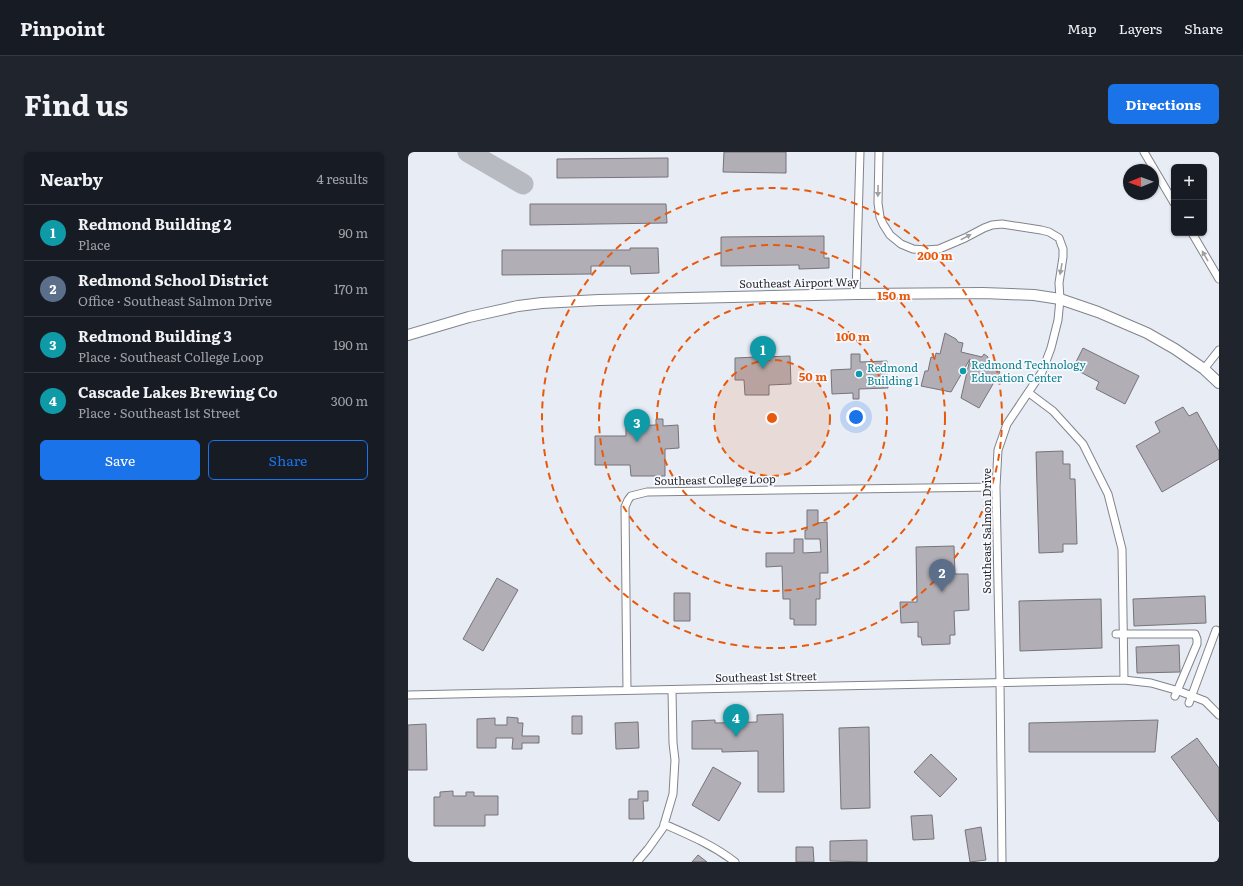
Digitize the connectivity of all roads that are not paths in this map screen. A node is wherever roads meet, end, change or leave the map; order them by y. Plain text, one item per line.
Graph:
1 (860, 152) edge
2 (878, 152) edge
3 (1144, 152) edge
4 (1172, 200) edge
5 (1194, 236) edge
6 (1219, 279) edge
7 (856, 294) junction
8 (1060, 299) junction
9 (408, 335) edge
10 (1219, 350) edge
11 (1204, 369) junction
12 (1219, 383) edge
13 (1029, 393) junction
14 (996, 486) junction
15 (1216, 630) dead end
16 (1116, 634) dead end
17 (1124, 680) junction
18 (1000, 683) junction
19 (627, 690) junction
20 (672, 690) junction
21 (408, 695) edge
22 (1175, 696) dead end
23 (1189, 703) dead end
24 (1219, 715) edge
25 (664, 824) junction
26 (637, 862) edge
27 (735, 862) edge
28 (1002, 862) edge

1 - 7 street
2 -> 8 street, Southeast Salmon Drive
3 - 4 street
6 -> 5 street
7 - 8 main road, Southeast Airport Way
7 - 9 main road, Southeast Airport Way
8 - 11 main road, Southeast Airport Way
8 - 13 street, Southeast Salmon Drive
10 - 11 street
11 - 12 main road, Southeast Airport Way
13 - 14 street, Southeast Salmon Drive
13 - 17 street
14 - 18 street, Southeast Salmon Drive
14 - 19 street, Southeast College Loop
15 - 23 street
16 - 22 street
17 - 18 street, Southeast 1st Street
17 - 24 street, Southeast 1st Street
18 - 20 street, Southeast 1st Street
18 - 28 street, Southeast Salmon Drive
19 - 20 street, Southeast 1st Street
19 - 21 street, Southeast 1st Street
20 - 25 street
25 - 26 street
25 - 27 street

